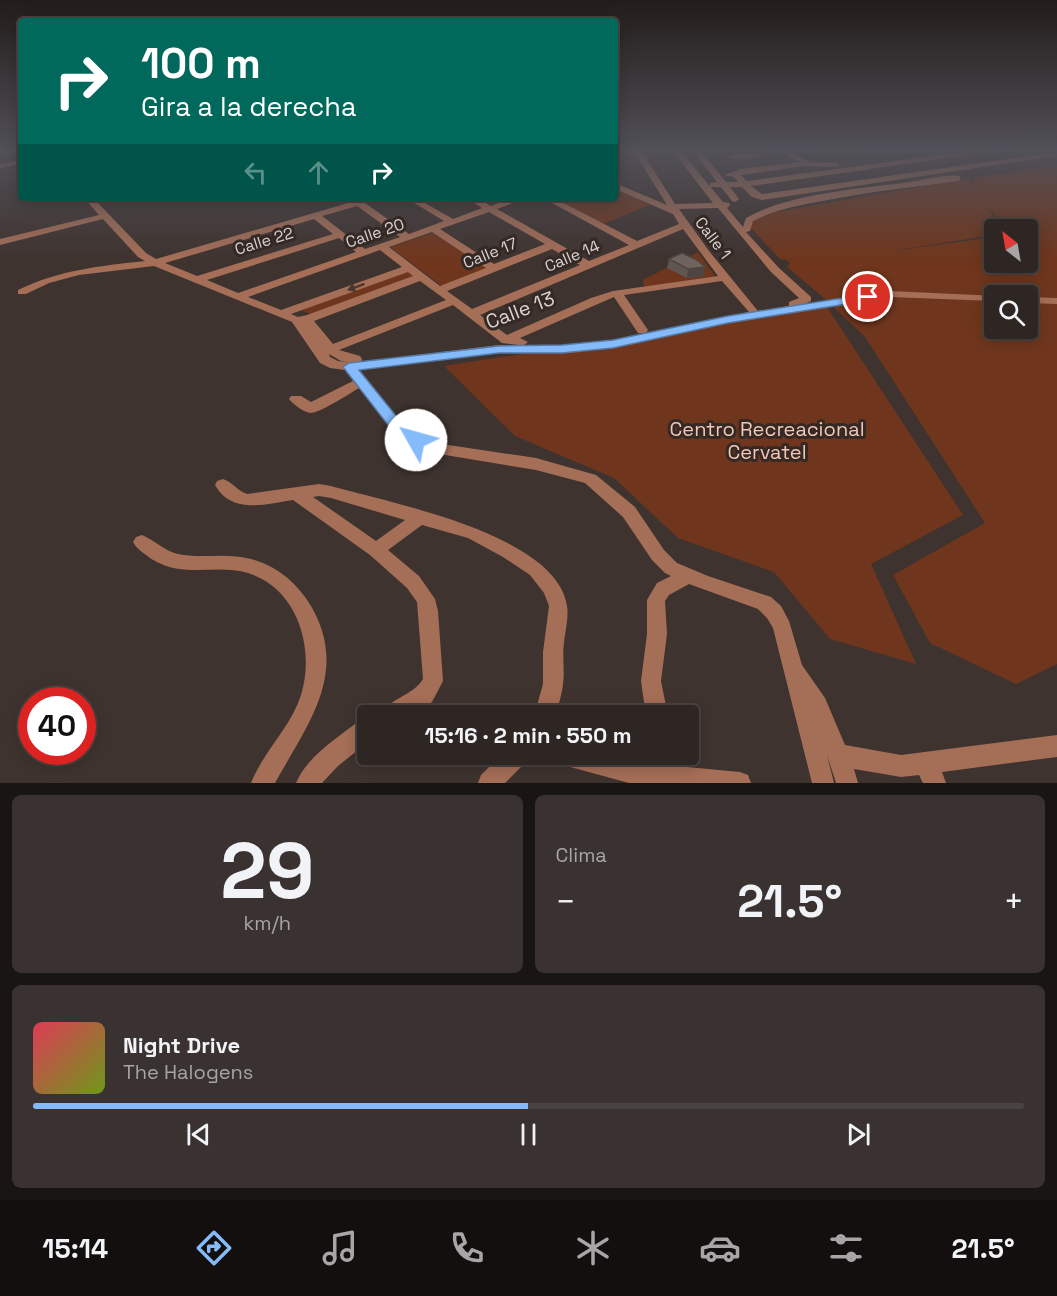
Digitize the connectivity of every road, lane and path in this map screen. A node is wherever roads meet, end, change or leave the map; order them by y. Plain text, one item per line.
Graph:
1 (618, 187) edge
2 (659, 187) edge
3 (709, 187) edge
4 (717, 187) edge
5 (748, 187) edge
6 (832, 187) edge
7 (871, 187) edge
8 (900, 187) edge
9 (877, 190) junction
10 (91, 201) edge
11 (365, 201) edge
12 (415, 201) edge
13 (476, 201) edge
14 (513, 201) edge
15 (553, 201) edge
16 (359, 203) junction
17 (726, 205) junction
18 (672, 208) junction
19 (490, 209) junction
20 (755, 214) junction
21 (105, 216) junction
22 (316, 216) junction
23 (739, 218) junction
24 (452, 222) junction
25 (684, 225) junction
26 (433, 229) junction
27 (747, 229) junction
28 (340, 235) junction
29 (408, 238) junction
30 (0, 242) edge
31 (552, 245) junction
32 (637, 245) junction
33 (382, 247) junction
34 (364, 253) junction
35 (168, 259) junction
36 (155, 263) junction
37 (588, 266) junction
38 (411, 267) junction
39 (494, 268) junction
40 (211, 275) junction
41 (422, 276) junction
42 (724, 278) junction
43 (199, 279) junction
44 (439, 290) junction
45 (22, 292) dead end
46 (617, 293) junction
47 (244, 294) junction
48 (984, 298) edge
49 (1038, 300) edge
50 (454, 301) junction
51 (1057, 301) edge
52 (825, 304) junction
53 (753, 309) junction
54 (285, 313) junction
55 (471, 314) junction
56 (302, 321) junction
57 (530, 330) junction
58 (642, 330) junction
59 (506, 340) junction
60 (541, 342) junction
61 (324, 352) junction
62 (349, 367) junction
63 (361, 382) junction
64 (296, 399) dead end
65 (223, 485) dead end
66 (297, 494) junction
67 (418, 519) junction
68 (142, 542) dead end
69 (376, 550) junction
70 (687, 576) junction
71 (791, 668) junction
72 (409, 705) edge
73 (548, 705) edge
74 (655, 705) edge
75 (357, 737) edge
76 (1057, 746) edge
77 (838, 755) junction
78 (507, 765) edge
79 (602, 765) edge
80 (664, 765) edge
81 (930, 773) edge
82 (262, 783) edge
83 (307, 783) edge
84 (489, 783) edge
85 (740, 783) edge
86 (823, 783) edge
87 (847, 783) edge

1 - 18 street
2 - 18 street, Calle 1
3 - 17 street
4 - 17 street
5 - 6 street
7 - 9 street
8 - 9 street
9 - 20 street
10 - 21 street
11 - 16 street
12 - 24 street
13 - 19 street
14 - 19 street, Calle 20
15 - 32 street
16 - 22 street
16 - 29 street
17 - 18 street
17 - 20 street
17 - 23 street
17 - 53 street
18 - 25 street, Calle 1
19 - 24 street, Calle 20
19 - 31 street
20 - 23 street
20 - 27 street
21 - 30 street
21 - 36 street
22 - 28 street
22 - 35 street
23 - 27 street
24 - 26 street, Calle 20
25 - 32 street, Calle 14
25 - 42 street, Calle 1
26 - 29 street, Calle 20
26 - 39 street
27 - 52 street
28 - 34 street
28 - 40 street, Calle 22
29 - 33 street, Calle 20
31 - 37 street
31 - 39 street, Calle 17
32 - 37 street, Calle 14
33 - 34 street, Calle 20
33 - 38 street
34 - 47 street, Calle 20
35 - 36 street
35 - 40 street
36 - 43 street
36 - 45 street
37 - 55 street, Calle 14
38 - 41 street
38 -> 54 street
39 - 44 street, Calle 17
40 - 43 street, Calle 22
40 - 47 street
41 - 44 street
41 - 56 street
42 - 46 street, Calle 13
42 - 53 street, Calle 1
43 - 47 street
44 - 50 street
46 - 57 street, Calle 13
46 - 58 street
47 - 54 street
48 - 52 street
49 - 51 street
50 - 55 street
50 - 61 street
52 - 62 street
53 - 58 street
54 - 56 street
55 - 59 street
56 - 61 street
57 - 59 street, Calle 13
57 - 60 street
58 - 60 street
59 - 60 street
59 - 61 street, Calle 13
61 - 62 street
62 - 63 street
63 - 64 street
63 - 70 street
65 - 66 street
66 - 67 street
66 - 69 street
67 - 69 street
67 - 73 street
68 - 82 street
69 - 72 street
70 - 71 street
70 - 74 street
71 - 77 street
71 - 86 street
75 - 83 street
76 - 81 street
77 - 81 street
77 - 87 street
78 - 84 street
79 - 80 street
80 - 85 street

